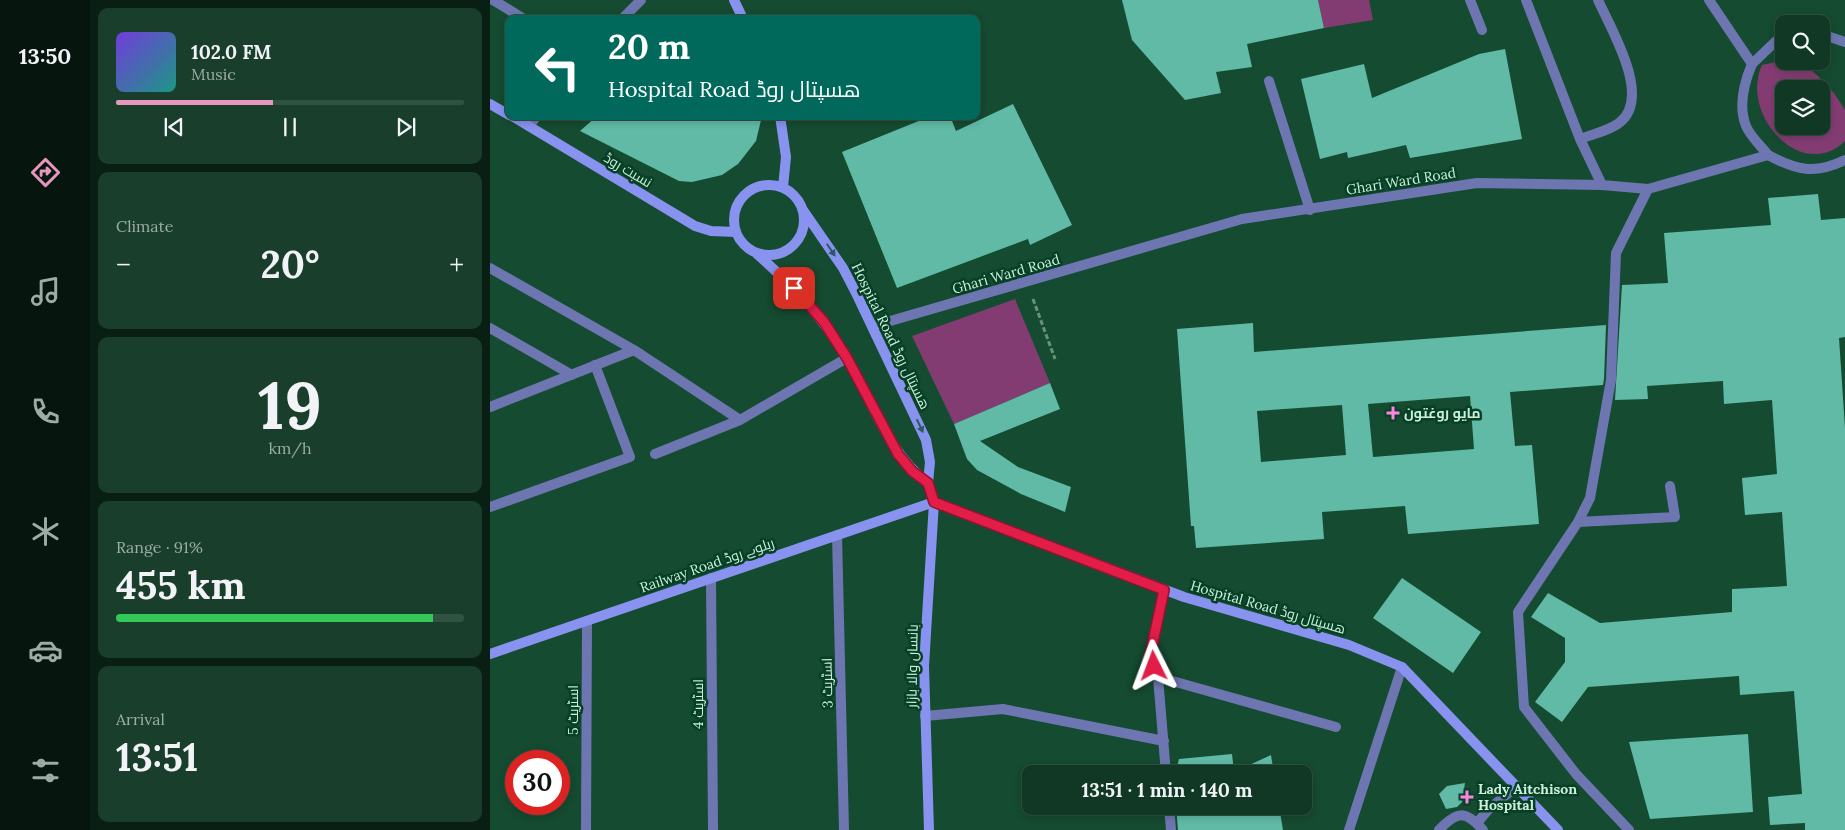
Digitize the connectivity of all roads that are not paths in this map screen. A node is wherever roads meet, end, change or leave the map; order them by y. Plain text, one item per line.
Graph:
1 (493, 0) edge
2 (641, 0) edge
3 (734, 0) edge
4 (1470, 0) edge
5 (1526, 0) edge
6 (1598, 0) edge
7 (1709, 0) edge
8 (517, 15) edge
9 (626, 15) edge
10 (741, 15) edge
11 (1482, 30) dead end
12 (1830, 37) edge
13 (1845, 42) edge
14 (1775, 43) edge
15 (1752, 64) junction
16 (1269, 80) dead end
17 (490, 104) edge
18 (505, 112) edge
19 (519, 120) edge
20 (534, 120) edge
21 (781, 120) edge
22 (529, 126) junction
23 (1580, 139) junction
24 (1768, 155) junction
25 (1845, 160) edge
26 (1602, 185) junction
27 (783, 187) junction
28 (1648, 189) junction
29 (803, 210) junction
30 (1310, 210) junction
31 (736, 232) junction
32 (757, 254) junction
33 (490, 268) edge
34 (872, 326) junction
35 (490, 328) edge
36 (634, 350) junction
37 (847, 358) junction
38 (595, 366) junction
39 (572, 375) junction
40 (491, 405) edge
41 (740, 420) junction
42 (656, 454) dead end
43 (928, 483) junction
44 (1670, 486) dead end
45 (934, 502) junction
46 (490, 507) edge
47 (1578, 522) junction
48 (837, 535) junction
49 (711, 578) junction
50 (1164, 590) junction
51 (587, 621) junction
52 (490, 654) edge
53 (1402, 667) junction
54 (1158, 677) junction
55 (925, 716) junction
56 (1336, 727) dead end
57 (1164, 741) junction
58 (1165, 765) edge
59 (1517, 786) junction
60 (1170, 815) edge
61 (1480, 827) edge
62 (586, 830) edge
63 (713, 830) edge
64 (844, 830) edge
65 (929, 830) edge
66 (1171, 830) edge
67 (1349, 830) edge
68 (1439, 830) edge
69 (1558, 830) edge
70 (1629, 830) edge

1 - 8 street
2 - 9 street
3 - 10 main road
4 - 11 street
5 - 23 street
6 - 23 street
7 - 15 street
12 - 13 street
14 - 15 street
15 - 24 street
16 - 30 street
17 - 18 main road, نسبت روڈ
19 - 22 main road, نسبت روڈ
20 - 22 street
21 - 27 main road
22 - 31 main road, نسبت روڈ
23 - 26 street
24 - 25 street
24 - 28 street, Ghari Ward Road
26 - 28 street, Ghari Ward Road
26 - 30 street, Ghari Ward Road
27 - 29 main road
27 - 31 main road
28 - 47 street
29 - 32 main road
29 -> 34 main road, Hospital Road ھسپتال روڈ
30 - 34 street, Ghari Ward Road
31 - 32 main road
32 - 37 main road
33 - 36 street
34 -> 43 main road, Hospital Road ھسپتال روڈ
35 - 39 street
36 - 38 street
36 - 41 street
37 - 41 street
37 - 43 main road
38 - 39 street
38 - 46 street
39 - 40 street
41 - 42 street
43 - 45 main road, Hospital Road ھسپتال روڈ
44 - 47 street
45 - 48 main road, Railway Road ریلوے روڈ
45 - 50 main road, Hospital Road ھسپتال روڈ
45 - 55 main road, بانساں والا بازار
47 - 70 street
48 - 49 main road, Railway Road ریلوے روڈ
48 - 64 street, اسٹریٹ 3
49 - 51 main road, Railway Road ریلوے روڈ
49 - 63 street, اسٹریٹ 4
50 - 53 main road, Hospital Road ھسپتال روڈ
50 - 54 street
51 - 52 main road, Railway Road ریلوے روڈ
51 - 62 street, اسٹریٹ 5
53 - 59 main road, Hospital Road ھسپتال روڈ
53 - 67 street
54 - 56 street
54 - 57 street
55 - 57 street
55 - 65 main road, بانساں والا بازار
57 - 58 street
59 - 61 street
59 - 69 main road, Hospital Road ھسپتال روڈ
60 - 66 street
61 - 68 street

